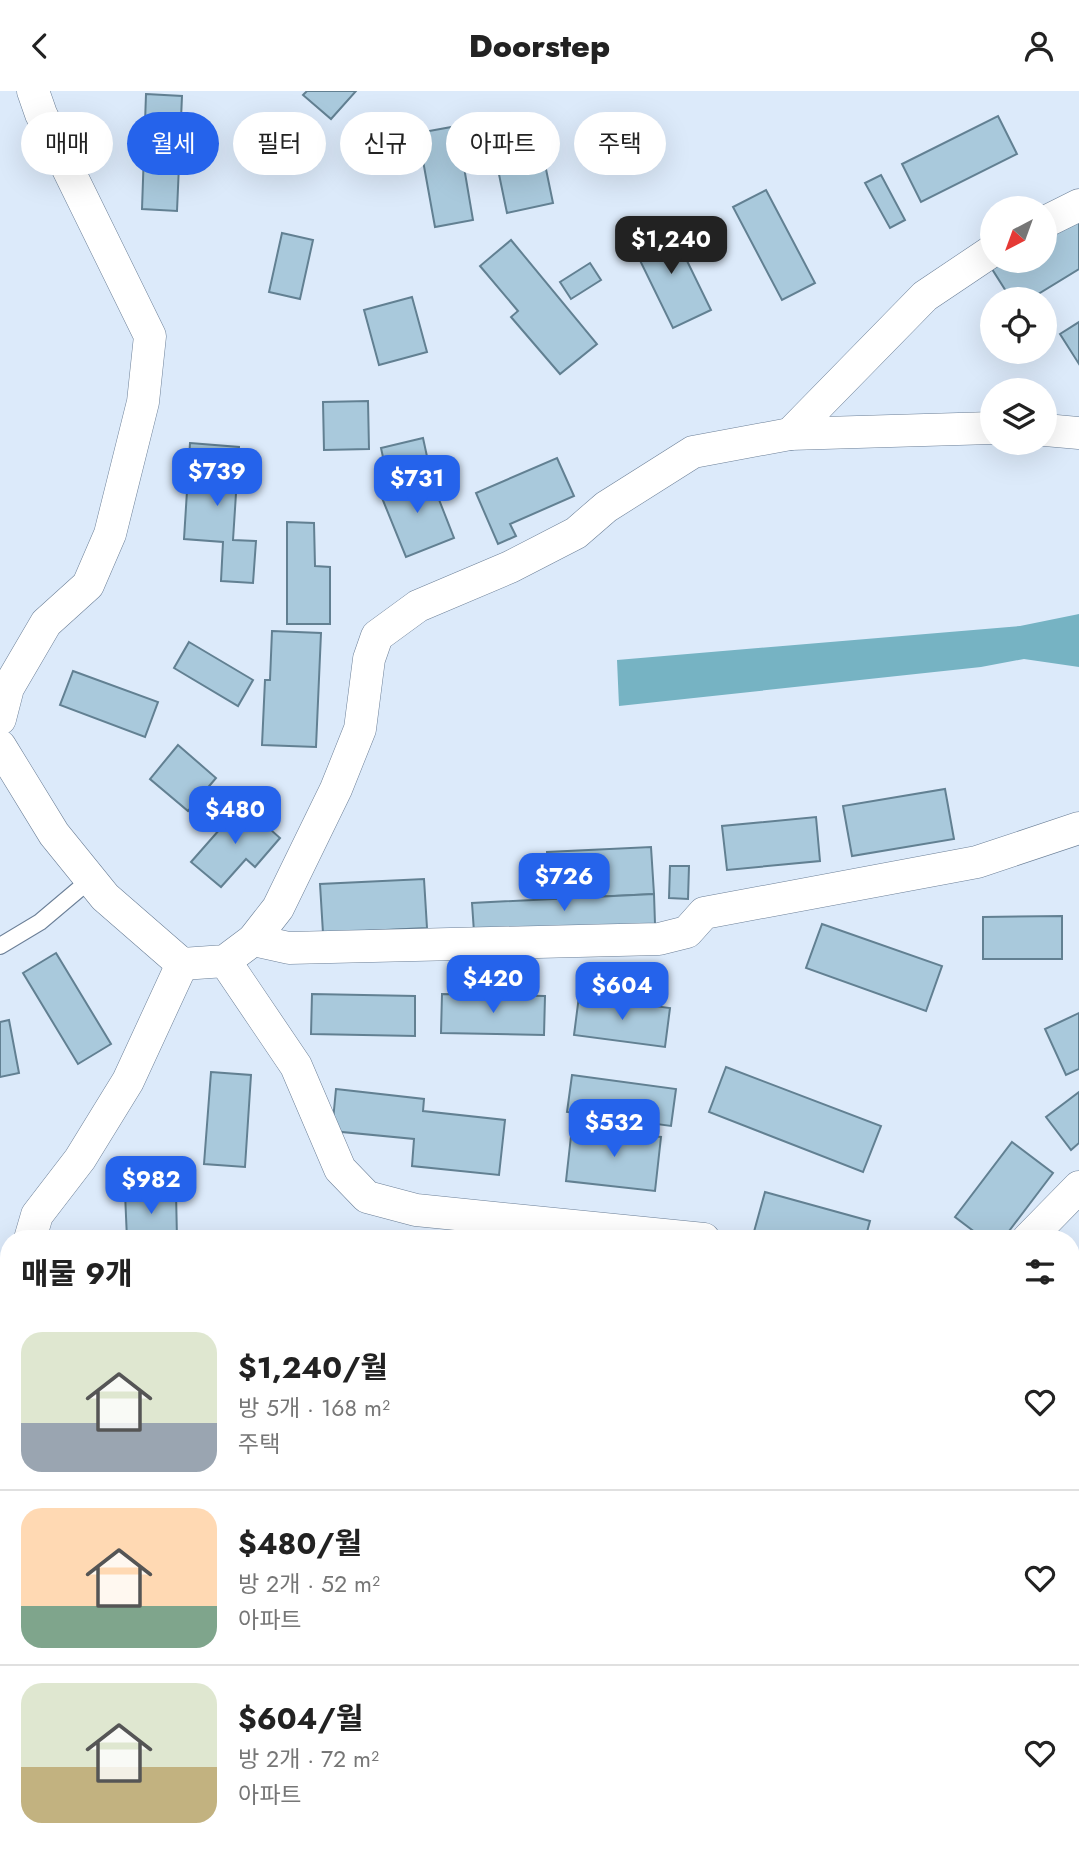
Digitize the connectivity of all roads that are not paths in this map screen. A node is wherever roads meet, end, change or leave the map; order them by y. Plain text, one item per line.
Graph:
1 (33, 91) edge
2 (1079, 205) edge
3 (1057, 216) edge
4 (980, 259) edge
5 (980, 428) edge
6 (1057, 431) edge
7 (1079, 433) edge
8 (790, 434) junction
9 (0, 719) edge
10 (0, 746) edge
11 (1079, 828) edge
12 (90, 879) junction
13 (253, 940) junction
14 (0, 946) edge
15 (225, 961) junction
16 (182, 964) junction
17 (1079, 1188) edge
18 (33, 1230) edge
19 (615, 1230) edge
20 (1037, 1230) edge

1 - 9 street
2 - 3 street
4 - 8 street
5 - 8 street
6 - 7 street
8 - 13 street
10 - 12 street
11 - 13 street
12 - 14 lane
12 - 16 street
13 - 15 street
15 - 16 street
15 - 19 street
16 - 18 street
17 - 20 street

